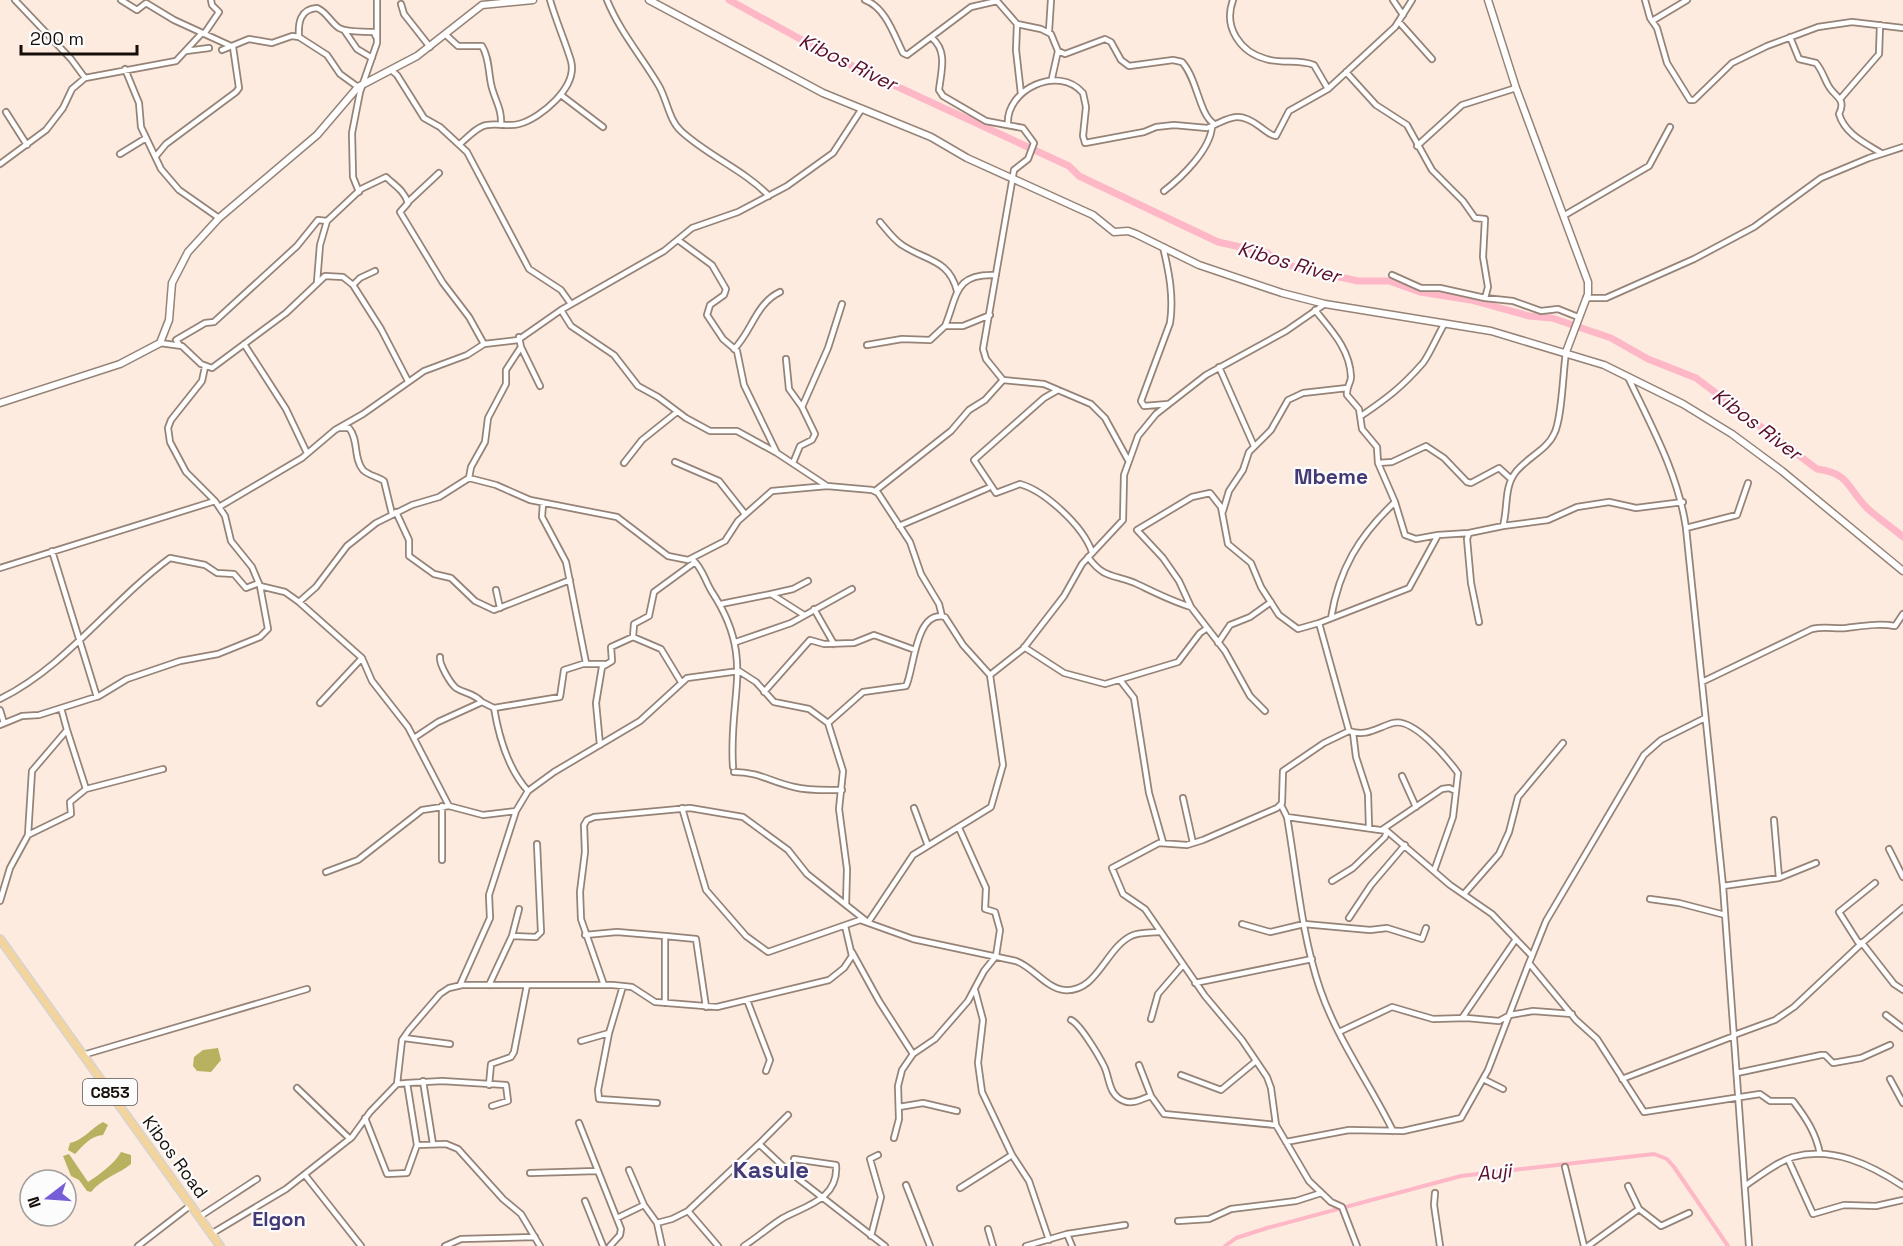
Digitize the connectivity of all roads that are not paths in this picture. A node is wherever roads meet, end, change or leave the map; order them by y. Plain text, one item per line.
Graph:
1 (15, 0) edge
2 (121, 0) edge
3 (211, 0) edge
4 (377, 0) edge
5 (533, 0) edge
6 (550, 0) edge
7 (607, 0) edge
8 (649, 0) edge
9 (865, 0) edge
10 (1051, 0) edge
11 (1233, 0) edge
12 (1393, 0) edge
13 (1412, 0) edge
14 (1488, 0) edge
15 (1645, 0) edge
16 (1687, 0) edge
17 (874, 1) edge
18 (997, 1) edge
19 (401, 4) dead end
20 (1403, 15) junction
21 (1652, 21) junction
22 (1399, 22) junction
23 (1017, 24) junction
24 (1880, 25) junction
25 (1903, 28) edge
26 (344, 30) junction
27 (1049, 31) junction
28 (203, 34) junction
29 (446, 35) junction
30 (298, 37) junction
31 (1790, 37) junction
32 (932, 38) junction
33 (377, 39) junction
34 (233, 47) junction
35 (430, 47) junction
36 (209, 48) dead end
37 (222, 50) dead end
38 (186, 51) junction
39 (1058, 51) junction
40 (372, 58) junction
41 (1432, 59) dead end
42 (125, 69) junction
43 (391, 70) junction
44 (1346, 72) junction
45 (85, 78) junction
46 (1052, 78) junction
47 (365, 84) junction
48 (358, 87) junction
49 (1516, 88) junction
50 (1328, 89) junction
51 (1022, 94) junction
52 (561, 95) junction
53 (1840, 98) junction
54 (861, 110) junction
55 (6, 112) dead end
56 (501, 124) junction
57 (1008, 125) junction
58 (1212, 125) junction
59 (1670, 127) dead end
60 (603, 128) dead end
61 (146, 138) junction
62 (461, 143) junction
63 (27, 145) junction
64 (1417, 146) junction
65 (1903, 147) edge
66 (1882, 153) junction
67 (120, 154) dead end
68 (156, 156) junction
69 (0, 164) edge
70 (439, 173) dead end
71 (1013, 178) junction
72 (1164, 191) dead end
73 (359, 192) junction
74 (769, 196) junction
75 (408, 202) junction
76 (1565, 215) junction
77 (219, 218) junction
78 (327, 221) junction
79 (880, 222) dead end
80 (678, 240) junction
81 (1163, 247) junction
82 (375, 271) dead end
83 (996, 275) junction
84 (1392, 275) dead end
85 (317, 282) junction
86 (353, 285) junction
87 (957, 291) junction
88 (780, 292) dead end
89 (1485, 298) junction
90 (1586, 298) junction
91 (571, 304) junction
92 (842, 304) dead end
93 (1325, 304) junction
94 (561, 310) junction
95 (1315, 310) junction
96 (990, 315) junction
97 (1577, 320) junction
98 (1445, 322) junction
99 (945, 326) junction
100 (519, 338) junction
101 (160, 343) junction
102 (179, 344) junction
103 (244, 344) junction
104 (484, 344) junction
105 (867, 345) dead end
106 (521, 347) junction
107 (734, 349) junction
108 (1566, 352) junction
109 (786, 359) dead end
110 (206, 367) junction
111 (1219, 367) junction
112 (1628, 377) junction
113 (1003, 380) junction
114 (408, 381) junction
115 (540, 386) dead end
116 (1347, 388) junction
117 (1058, 390) junction
118 (0, 403) edge
119 (1168, 404) junction
120 (802, 407) junction
121 (677, 412) junction
122 (1361, 416) junction
123 (337, 429) junction
124 (1254, 447) junction
125 (308, 453) junction
126 (777, 453) junction
127 (1128, 460) junction
128 (675, 462) dead end
129 (624, 463) dead end
130 (793, 463) junction
131 (1378, 463) junction
132 (469, 478) junction
133 (1511, 479) junction
134 (1748, 483) dead end
135 (827, 486) junction
136 (988, 488) dead end
137 (875, 491) junction
138 (215, 501) junction
139 (543, 502) junction
140 (1395, 502) junction
141 (1683, 502) junction
142 (219, 507) junction
143 (394, 513) junction
144 (745, 514) junction
145 (1222, 514) junction
146 (899, 526) junction
147 (1503, 526) junction
148 (1686, 528) junction
149 (1469, 533) junction
150 (1438, 535) junction
151 (51, 552) junction
152 (1090, 554) junction
153 (694, 561) junction
154 (0, 568) edge
155 (1903, 571) edge
156 (570, 580) junction
157 (808, 581) dead end
158 (260, 585) junction
159 (852, 589) dead end
160 (496, 590) dead end
161 (771, 594) junction
162 (299, 602) junction
163 (1270, 602) junction
164 (721, 604) junction
165 (1191, 607) junction
166 (500, 608) junction
167 (814, 609) junction
168 (1903, 614) edge
169 (804, 615) junction
170 (942, 616) junction
171 (1331, 618) junction
172 (1479, 622) dead end
173 (1319, 623) junction
174 (1206, 629) junction
175 (633, 637) junction
176 (79, 639) junction
177 (736, 642) junction
178 (1218, 643) junction
179 (834, 644) junction
180 (1024, 647) junction
181 (915, 650) junction
182 (440, 657) dead end
183 (362, 658) junction
184 (584, 664) junction
185 (605, 664) junction
186 (739, 671) junction
187 (990, 675) junction
188 (1120, 680) junction
189 (681, 682) junction
190 (1702, 682) junction
191 (764, 692) junction
192 (97, 696) junction
193 (0, 699) edge
194 (482, 702) junction
195 (320, 703) dead end
196 (61, 708) junction
197 (494, 708) junction
198 (0, 710) edge
199 (1265, 711) dead end
200 (1705, 718) junction
201 (828, 723) junction
202 (2, 724) edge
203 (67, 730) junction
204 (1351, 732) junction
205 (414, 738) junction
206 (1563, 743) dead end
207 (600, 745) junction
208 (163, 769) dead end
209 (1402, 776) dead end
210 (86, 789) junction
211 (842, 790) junction
212 (528, 791) junction
213 (1456, 791) junction
214 (1183, 798) dead end
215 (1281, 805) junction
216 (442, 806) junction
217 (449, 806) junction
218 (1416, 807) junction
219 (682, 808) junction
220 (914, 808) dead end
221 (516, 811) junction
222 (1287, 817) junction
223 (1774, 820) dead end
224 (1369, 827) junction
225 (959, 828) junction
226 (1385, 830) junction
227 (28, 835) junction
228 (1163, 842) junction
229 (1192, 843) junction
230 (537, 844) dead end
231 (1405, 845) junction
232 (928, 846) junction
233 (1889, 849) dead end
234 (442, 860) dead end
235 (1816, 864) dead end
236 (1434, 871) junction
237 (326, 872) dead end
238 (1903, 877) edge
239 (1779, 878) junction
240 (1332, 881) dead end
241 (1875, 883) dead end
242 (1723, 886) junction
243 (1464, 894) junction
244 (1650, 899) dead end
245 (0, 901) edge
246 (846, 905) junction
247 (1903, 908) edge
248 (519, 909) dead end
249 (1725, 915) junction
250 (1349, 918) dead end
251 (867, 921) junction
252 (1242, 924) dead end
253 (1304, 924) junction
254 (845, 927) junction
255 (1426, 928) dead end
256 (1159, 932) junction
257 (585, 935) junction
258 (512, 936) junction
259 (665, 936) junction
260 (0, 939) edge
261 (1516, 939) junction
262 (1862, 942) junction
263 (852, 951) junction
264 (996, 956) junction
265 (1532, 956) junction
266 (1312, 959) junction
267 (1529, 963) junction
268 (1183, 965) junction
269 (1195, 983) junction
270 (489, 985) junction
271 (604, 985) junction
272 (460, 986) junction
273 (527, 986) junction
274 (623, 986) junction
275 (308, 989) dead end
276 (975, 990) junction
277 (1903, 990) edge
278 (747, 1000) junction
279 (665, 1003) junction
280 (706, 1007) junction
281 (1572, 1014) junction
282 (1510, 1015) junction
283 (1886, 1015) dead end
284 (1462, 1018) junction
285 (1151, 1019) dead end
286 (1071, 1020) dead end
287 (1903, 1028) edge
288 (1339, 1032) junction
289 (609, 1034) junction
290 (1734, 1035) junction
291 (404, 1038) junction
292 (581, 1041) dead end
293 (450, 1044) dead end
294 (1890, 1045) dead end
295 (913, 1054) junction
296 (83, 1055) junction
297 (1256, 1061) junction
298 (1139, 1065) dead end
299 (766, 1071) dead end
300 (1737, 1072) junction
301 (1181, 1075) dead end
302 (1483, 1079) junction
303 (1622, 1079) junction
304 (1890, 1079) dead end
305 (423, 1082) junction
306 (407, 1083) junction
307 (397, 1084) junction
308 (489, 1085) junction
309 (297, 1088) dead end
310 (1503, 1089) dead end
311 (1151, 1096) junction
312 (1738, 1097) junction
313 (657, 1103) dead end
314 (1903, 1103) edge
315 (492, 1106) dead end
316 (899, 1107) junction
317 (957, 1111) dead end
318 (788, 1115) dead end
319 (365, 1118) junction
320 (579, 1123) dead end
321 (1276, 1125) junction
322 (1393, 1131) junction
323 (894, 1138) dead end
324 (350, 1139) junction
325 (1287, 1142) junction
326 (433, 1144) junction
327 (759, 1144) junction
328 (417, 1145) junction
329 (1820, 1154) junction
330 (878, 1155) dead end
331 (1012, 1155) junction
332 (794, 1159) dead end
333 (1788, 1159) junction
334 (1565, 1167) dead end
335 (629, 1170) dead end
336 (597, 1171) junction
337 (530, 1173) dead end
338 (305, 1175) junction
339 (257, 1179) dead end
340 (906, 1185) dead end
341 (1628, 1186) dead end
342 (1745, 1186) junction
343 (1903, 1186) edge
344 (960, 1188) dead end
345 (1321, 1193) junction
346 (1435, 1193) dead end
347 (822, 1198) junction
348 (1903, 1200) edge
349 (585, 1201) dead end
350 (191, 1205) junction
351 (644, 1205) junction
352 (1639, 1209) junction
353 (688, 1210) junction
354 (1689, 1213) dead end
355 (199, 1217) junction
356 (617, 1218) junction
357 (1178, 1221) dead end
358 (657, 1223) junction
359 (1125, 1225) dead end
360 (988, 1229) dead end
361 (212, 1234) junction
362 (1067, 1234) junction
363 (871, 1236) junction
364 (535, 1237) junction
365 (1049, 1240) junction
366 (1033, 1245) edge
367 (138, 1246) edge
368 (220, 1246) edge
369 (361, 1246) edge
370 (445, 1246) edge
371 (540, 1246) edge
372 (603, 1246) edge
373 (610, 1246) edge
374 (662, 1246) edge
375 (718, 1246) edge
376 (744, 1246) edge
377 (885, 1246) edge
378 (930, 1246) edge
379 (993, 1246) edge
380 (1026, 1246) edge
381 (1072, 1246) edge
382 (1357, 1246) edge
383 (1440, 1246) edge
384 (1586, 1246) edge
385 (1749, 1246) edge

1 - 45 street
2 - 28 street
3 - 28 street
4 - 33 street
5 - 29 main road
6 - 52 street
7 - 74 street
8 - 54 main road
9 - 17 street
10 - 27 street
11 - 50 street
12 - 20 street
13 - 20 street
14 - 49 main road
15 - 21 street
16 - 21 street
17 - 32 street
18 - 23 street
18 - 32 street
19 - 35 street
20 - 22 street
21 - 31 street
22 - 41 street
22 - 44 street
23 - 27 street
23 - 51 street
24 - 25 street
24 - 31 street
24 - 53 street
26 - 30 street
26 - 33 street
26 - 40 street
27 - 39 street
28 - 34 street
28 - 38 street
29 - 35 main road
29 - 56 street
30 - 34 street
30 - 48 street
31 - 53 street
32 - 57 street
33 - 40 street
34 - 37 street
34 - 68 street
35 - 43 main road
36 - 38 street
38 - 42 street
39 - 46 street
39 - 58 street
40 - 47 street
42 - 45 street
42 - 61 street
43 - 47 main road
43 - 62 street
44 - 50 street
44 - 64 street
45 - 63 street
46 - 51 street
46 - 58 street
47 - 48 main road
47 - 73 street
48 - 77 main road
49 - 64 street
49 - 76 main road
50 - 58 street
51 - 57 street
52 - 56 street
52 - 60 street
53 - 66 street
54 - 71 main road
54 - 74 street
55 - 63 street
56 - 62 street
57 - 71 street
58 - 72 street
59 - 76 street
61 - 67 street
61 - 68 street
62 - 91 street
63 - 69 street
64 - 89 street
65 - 66 street
66 - 90 street
68 - 77 street
70 - 75 street
71 - 81 main road
71 - 83 street
73 - 75 street
73 - 78 street
74 - 80 street
75 - 104 street
76 - 90 main road
77 - 101 main road
78 - 85 street
78 - 102 street
79 - 87 street
80 - 91 street
80 - 107 street
81 - 93 main road
81 - 119 street
82 - 86 street
83 - 87 street
83 - 96 street
84 - 89 street
85 - 86 street
85 - 103 street
86 - 114 street
87 - 99 street
88 - 107 street
89 - 97 street
90 - 97 main road
91 - 94 street
92 - 120 street
93 - 95 street
93 - 98 main road
94 - 100 street
94 - 121 street
95 - 111 street
95 - 116 street
96 - 99 street
96 - 113 street
97 - 108 main road
98 - 108 main road
98 - 122 street
99 - 105 street
100 - 104 street
100 - 106 street
101 - 102 street
101 - 118 main road
102 - 110 street
103 - 110 street
103 - 125 street
104 - 114 street
106 - 115 street
106 - 132 street
107 - 126 street
108 - 112 main road
108 - 133 street
109 - 120 street
110 - 138 street
111 - 119 street
111 - 124 street
112 - 141 street
112 - 155 main road
113 - 117 street
113 - 137 street
114 - 123 street
116 - 122 street
116 - 124 street
117 - 127 street
117 - 152 street
119 - 127 street
120 - 130 street
121 - 126 street
121 - 129 street
122 - 131 street
123 - 125 street
123 - 143 street
124 - 145 street
125 - 142 street
126 - 130 street
127 - 152 street
128 - 144 street
130 - 135 street
131 - 133 street
131 - 140 street
132 - 139 street
132 - 143 street
133 - 147 street
134 - 148 street
135 - 137 street
135 - 144 street
136 - 146 street
137 - 146 street
138 - 142 street
138 - 151 street
139 - 153 street
139 - 156 street
140 - 150 street
140 - 171 street
141 - 147 street
141 - 148 street
142 - 158 street
143 - 162 street
143 - 166 street
144 - 153 street
145 - 163 street
145 - 165 street
146 - 170 street
147 - 149 street
148 - 190 street
149 - 150 street
149 - 172 street
150 - 171 street
151 - 154 street
151 - 176 street
152 - 165 street
152 - 180 street
153 - 164 street
153 - 175 street
156 - 166 street
156 - 184 street
157 - 161 street
158 - 162 street
158 - 176 street
158 - 192 street
159 - 167 street
160 - 166 street
161 - 164 street
161 - 169 street
162 - 183 street
163 - 173 street
163 - 178 street
164 - 177 street
165 - 174 street
167 - 169 street
167 - 179 street
168 - 190 street
169 - 177 street
170 - 181 street
170 - 187 street
171 - 173 street
173 - 204 street
174 - 178 street
174 - 188 street
175 - 185 street
175 - 189 street
176 - 192 street
176 - 193 street
177 - 186 street
178 - 199 street
179 - 181 street
179 - 191 street
180 - 187 street
180 - 188 street
181 - 201 street
182 - 194 street
183 - 195 street
183 - 205 street
184 - 185 street
184 - 197 street
185 - 207 street
186 - 189 street
186 - 191 street
186 - 211 street
187 - 225 street
188 - 228 street
189 - 207 street
190 - 200 street
191 - 201 street
192 - 196 street
194 - 197 street
194 - 205 street
196 - 202 street
196 - 203 street
197 - 212 street
198 - 202 street
200 - 242 street
200 - 265 street
201 - 211 street
203 - 210 street
203 - 227 street
204 - 213 street
204 - 215 street
204 - 224 street
205 - 217 street
206 - 243 street
207 - 212 street
208 - 210 street
209 - 218 street
210 - 227 street
211 - 246 street
212 - 221 street
213 - 218 street
213 - 236 street
214 - 229 street
215 - 222 street
215 - 229 street
216 - 217 street
216 - 234 street
216 - 237 street
217 - 221 street
218 - 226 street
219 - 246 street
219 - 254 street
219 - 257 street
220 - 232 street
221 - 272 street
222 - 224 street
222 - 253 street
223 - 239 street
224 - 226 street
225 - 232 street
225 - 264 street
226 - 231 street
226 - 240 street
227 - 245 street
228 - 229 street
228 - 256 street
230 - 258 street
231 - 236 street
231 - 250 street
232 - 251 street
233 - 238 street
235 - 239 street
236 - 243 street
239 - 242 street
241 - 262 street
242 - 249 street
243 - 261 street
244 - 249 street
246 - 251 street
247 - 262 street
248 - 258 street
249 - 290 street
251 - 254 street
251 - 264 street
252 - 253 street
253 - 255 street
253 - 266 street
254 - 263 street
256 - 264 street
256 - 268 street
257 - 259 street
257 - 271 street
258 - 270 street
259 - 279 street
259 - 280 street
260 - 296 main road, Kibos Road / C853
261 - 265 street
261 - 284 street
262 - 277 street
262 - 290 street
263 - 278 street
263 - 295 street
264 - 276 street
265 - 267 street
266 - 269 street
266 - 288 street
267 - 281 street
267 - 282 street
268 - 269 street
268 - 285 street
269 - 297 street
270 - 272 street
270 - 273 street
271 - 273 street
271 - 274 street
272 - 291 street
273 - 308 street
274 - 279 street
274 - 289 street
275 - 296 street
276 - 295 street
276 - 331 street
278 - 280 street
278 - 299 street
279 - 280 street
281 - 282 street
281 - 303 street
282 - 284 street
282 - 302 street
283 - 287 street
284 - 288 street
286 - 311 street
288 - 322 street
289 - 292 street
289 - 313 street
290 - 300 street
290 - 303 street
291 - 293 street
291 - 307 street
294 - 300 street
295 - 316 street
296 - 350 main road, Kibos Road / C853
297 - 301 street
297 - 321 street
298 - 311 street
300 - 312 street
302 - 310 street
302 - 322 street
303 - 312 street
304 - 314 street
305 - 306 street
305 - 308 street
305 - 326 street
306 - 307 street
306 - 328 street
307 - 319 street
308 - 315 street
309 - 324 street
311 - 321 street
312 - 329 street
312 - 342 street
316 - 317 street
316 - 323 street
318 - 327 street
319 - 324 street
319 - 328 street
320 - 336 street
321 - 325 street
322 - 325 street
324 - 338 street
325 - 345 street
326 - 328 street
326 - 364 street
327 - 347 street
327 - 353 street
329 - 333 street
329 - 343 street
330 - 363 street
331 - 344 street
331 - 365 street
332 - 347 street
333 - 342 street
333 - 348 street
334 - 384 street
335 - 351 street
336 - 337 street
336 - 356 street
338 - 361 street
338 - 369 street
339 - 355 street
340 - 378 street
341 - 352 street
342 - 385 street
345 - 357 street
345 - 382 street
346 - 383 street
347 - 363 street
347 - 376 street
349 - 372 street
350 - 355 main road, Kibos Road / C853
350 - 367 street
351 - 356 street
351 - 358 street
352 - 354 street
352 - 384 street
353 - 358 street
353 - 375 street
355 - 361 main road, Kibos Road / C853
356 - 373 street
358 - 374 street
359 - 362 street
360 - 379 street
361 - 368 main road, Kibos Road / C853
362 - 365 street
362 - 381 street
363 - 377 street
364 - 370 street
364 - 371 street
365 - 366 street
366 - 380 street

